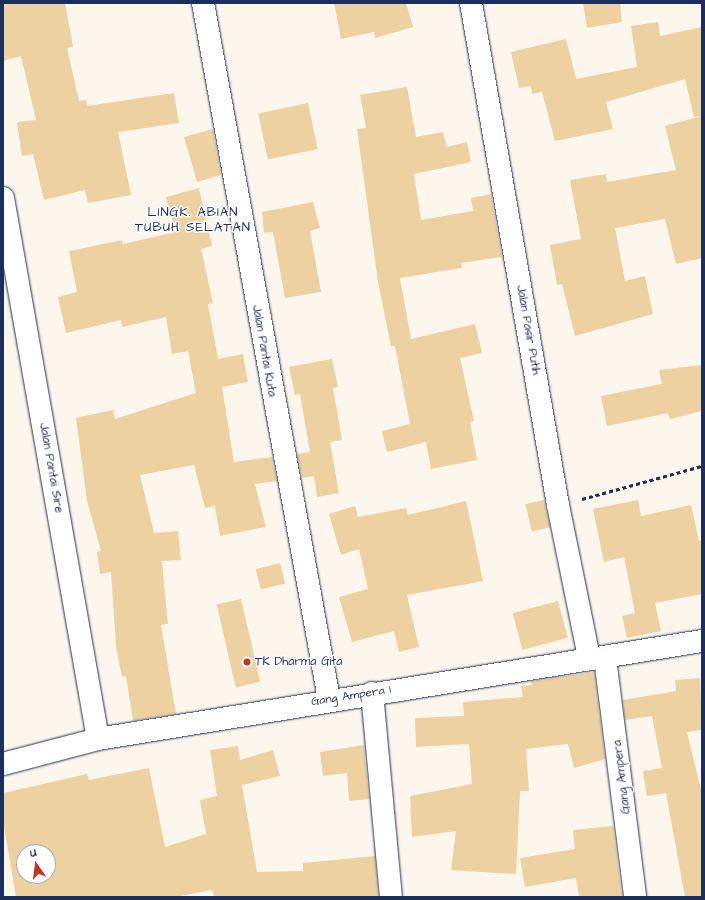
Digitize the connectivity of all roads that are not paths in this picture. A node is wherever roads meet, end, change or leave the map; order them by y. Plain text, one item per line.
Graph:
1 (203, 3) edge
2 (471, 3) edge
3 (3, 198) edge
4 (702, 641) edge
5 (597, 657) junction
6 (372, 693) junction
7 (329, 699) junction
8 (98, 739) junction
9 (3, 764) edge
10 (391, 897) edge
11 (635, 897) edge

1 - 7 street, Jalan Pantai Kuta
2 - 5 street, Jalan Pasir Putih
3 - 8 street, Jalan Pantai Sire
4 - 5 street, Gang Ampera 1
5 - 6 street, Gang Ampera 1
5 - 11 street, Gang Ampera
6 - 7 street, Gang Ampera 1
6 - 10 street
7 - 8 street, Gang Ampera 1
8 - 9 street, Gang Ampera 1

